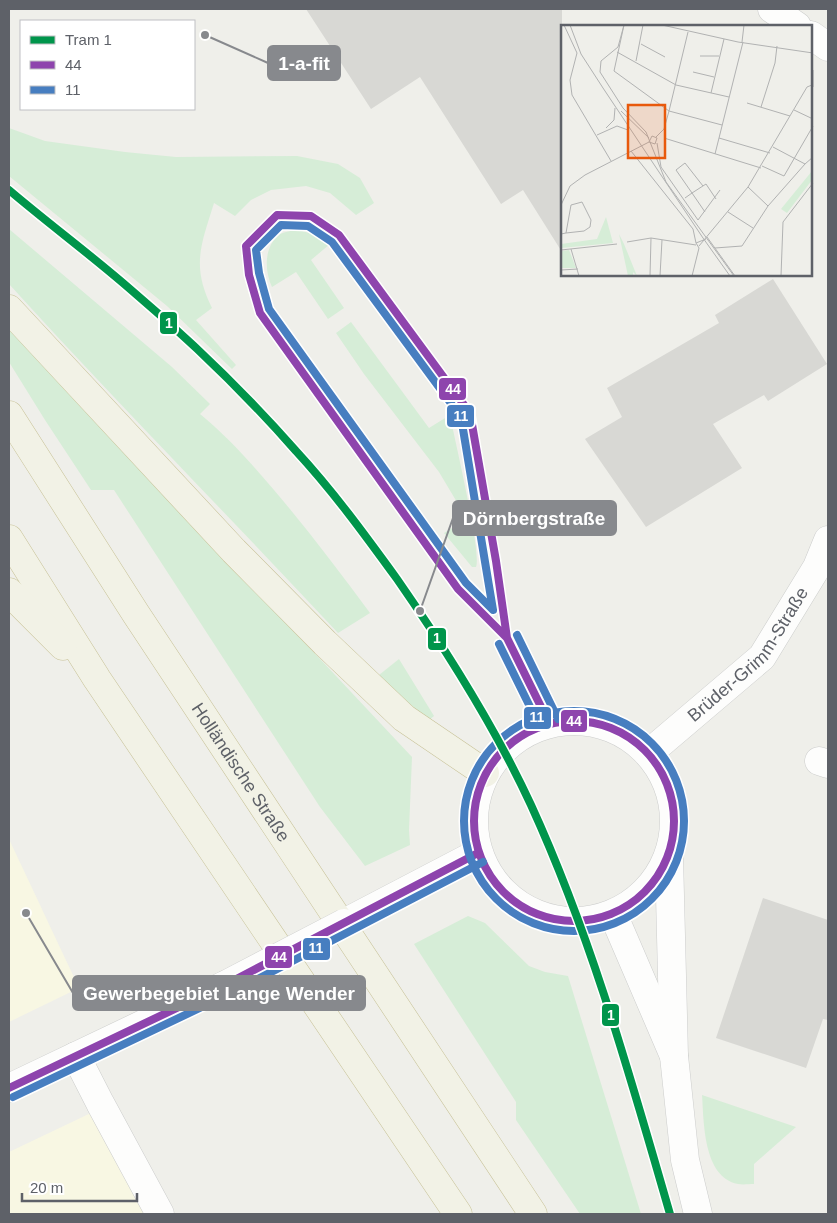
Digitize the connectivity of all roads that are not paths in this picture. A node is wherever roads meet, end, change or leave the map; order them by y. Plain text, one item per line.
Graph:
1 (772, 9) edge
2 (796, 25) edge
3 (812, 36) edge
4 (828, 47) edge
5 (9, 309) edge
6 (9, 415) edge
7 (9, 539) edge
8 (828, 540) edge
9 (9, 592) edge
10 (97, 679) junction
11 (649, 753) junction
12 (485, 773) junction
13 (478, 853) junction
14 (669, 856) junction
15 (613, 914) junction
16 (76, 1056) junction
17 (674, 1056) junction
18 (9, 1088) edge
19 (160, 1214) edge
20 (458, 1214) edge
21 (533, 1214) edge
22 (698, 1214) edge

1 - 2 street
3 - 4 street
5 - 12 highway
6 - 21 highway, Holländische Straße
7 - 10 highway
8 - 11 street, Brüder-Grimm-Straße
9 - 10 highway
10 - 20 highway
11 - 12 street
11 - 14 street
12 - 13 street
13 - 15 street
13 - 16 street, bridge
14 - 15 street
14 - 17 street
15 - 17 street
16 - 18 street
16 - 19 street
17 - 22 street

